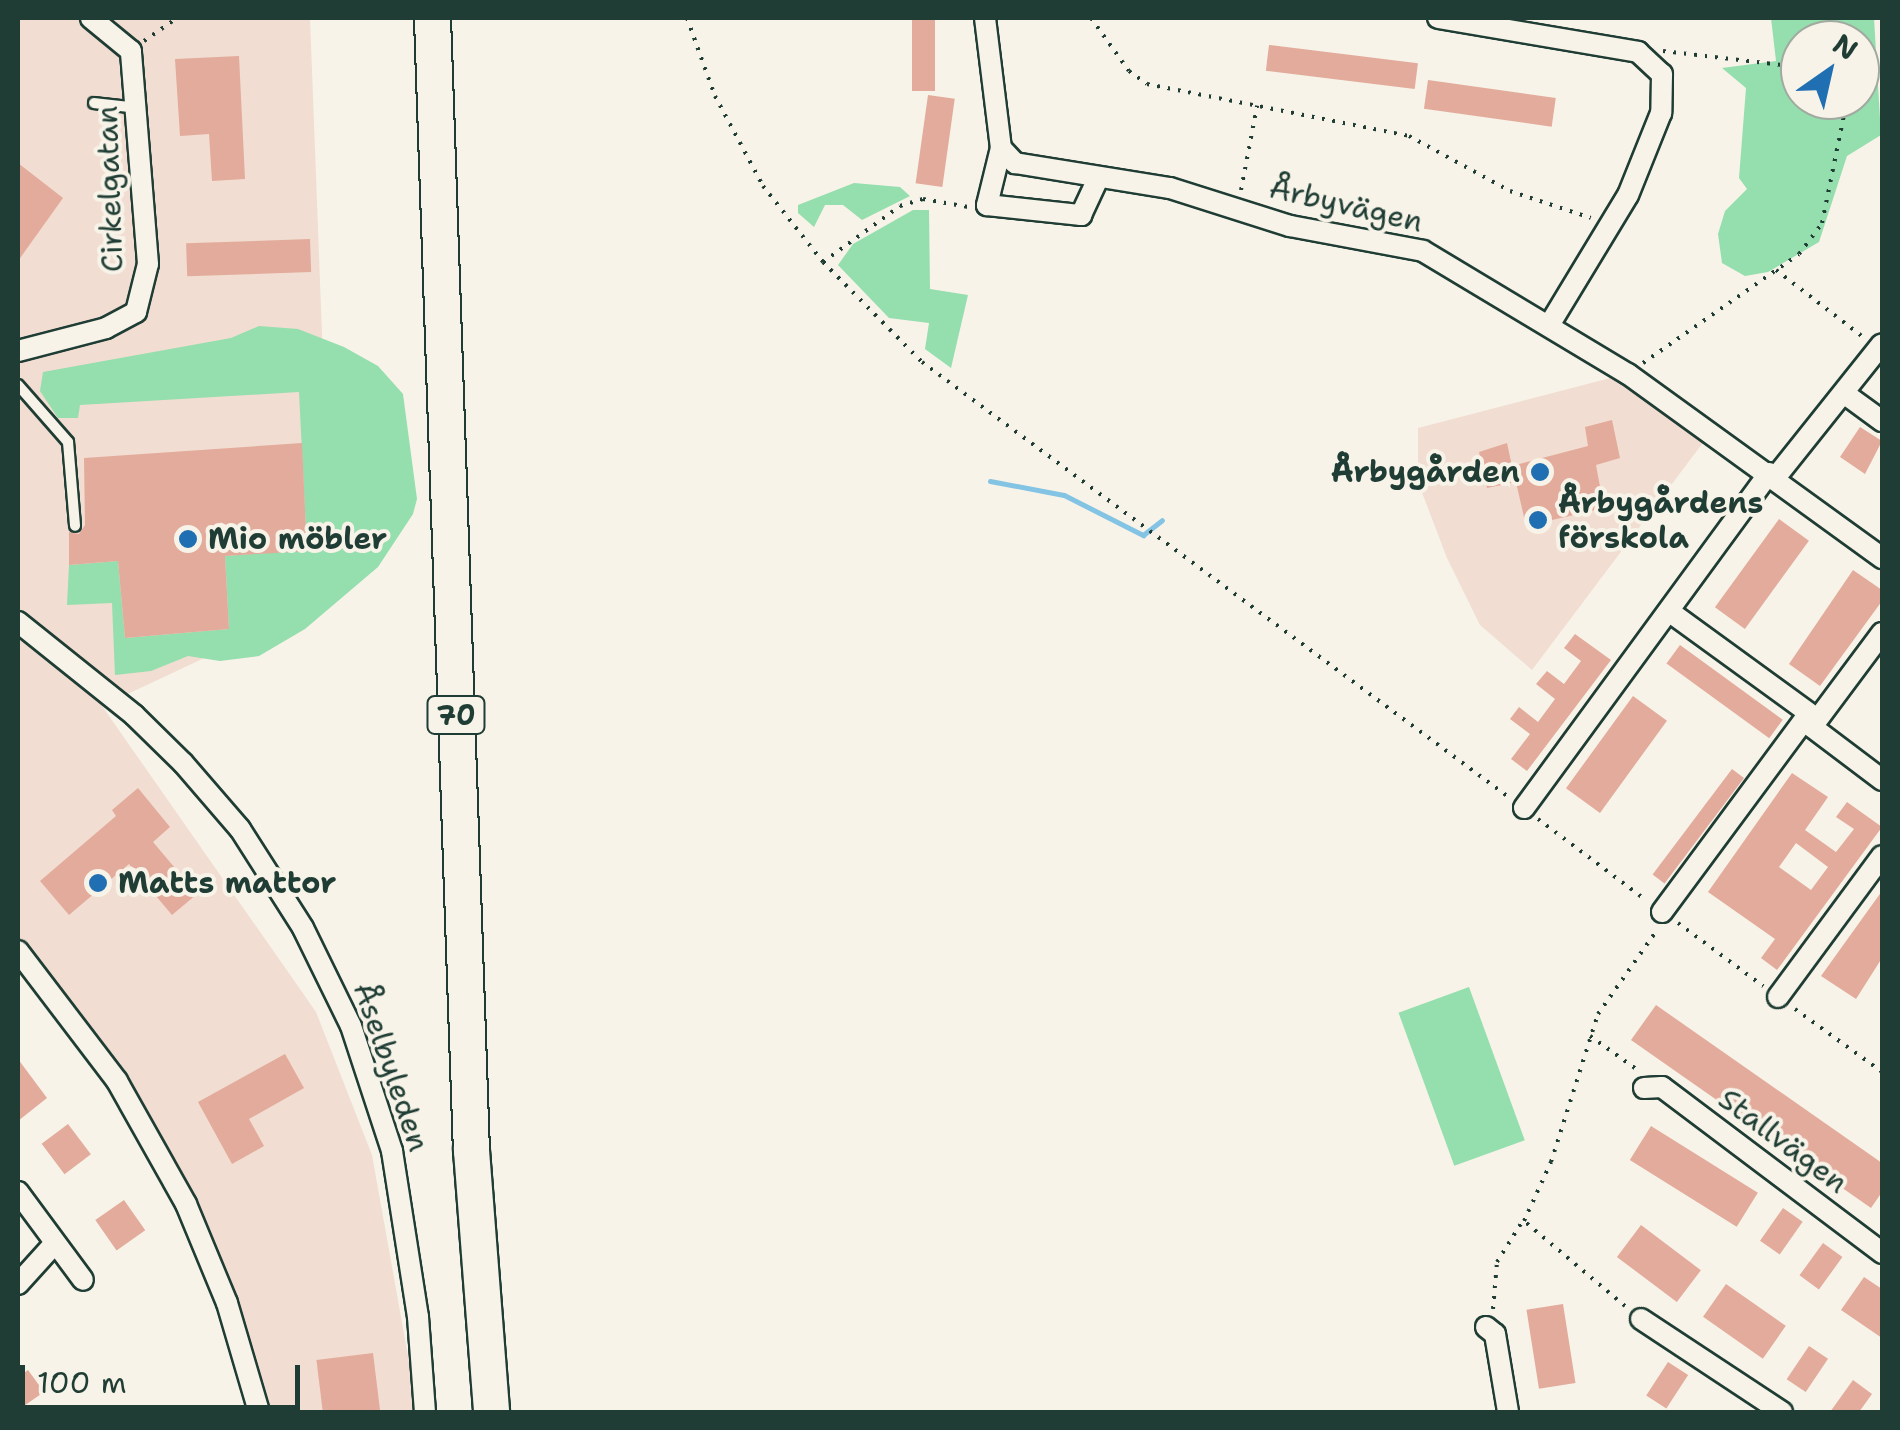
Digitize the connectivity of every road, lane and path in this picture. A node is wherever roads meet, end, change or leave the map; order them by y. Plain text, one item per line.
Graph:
1 (91, 18) edge
2 (177, 18) edge
3 (432, 18) edge
4 (455, 18) edge
5 (687, 18) edge
6 (985, 18) edge
7 (1092, 18) edge
8 (1438, 18) edge
9 (131, 51) junction
10 (1638, 52) junction
11 (1780, 63) edge
12 (94, 103) dead end
13 (1257, 105) junction
14 (139, 108) junction
15 (1844, 120) edge
16 (1001, 148) junction
17 (1098, 179) junction
18 (987, 204) junction
19 (1237, 210) junction
20 (1612, 225) junction
21 (823, 262) junction
22 (1776, 270) junction
23 (1550, 324) junction
24 (1880, 346) edge
25 (18, 351) edge
26 (1628, 374) junction
27 (18, 386) edge
28 (1845, 394) junction
29 (1882, 421) edge
30 (1772, 475) junction
31 (75, 526) dead end
32 (1882, 558) edge
33 (1670, 612) junction
34 (18, 622) edge
35 (1882, 633) edge
36 (1811, 720) junction
37 (1882, 780) edge
38 (1524, 808) junction
39 (1882, 856) edge
40 (1662, 912) joint
41 (18, 951) edge
42 (1778, 997) junction
43 (1590, 1036) junction
44 (1882, 1072) edge
45 (1653, 1087) joint
46 (18, 1192) edge
47 (1524, 1221) junction
48 (56, 1243) junction
49 (1882, 1253) edge
50 (83, 1280) dead end
51 (18, 1284) edge
52 (1641, 1319) joint
53 (1490, 1330) joint
54 (260, 1412) edge
55 (424, 1412) edge
56 (491, 1412) edge
57 (513, 1412) edge
58 (1508, 1412) edge
59 (1782, 1412) edge

1 - 9 street
2 - 9 path
3 - 56 highway, 70
4 - 57 highway, 70
5 - 21 path
6 - 16 street
7 - 13 path
8 - 10 street
9 - 14 street, Cirkelgatan
10 - 11 path
10 - 20 street
12 - 14 lane
13 - 19 path
13 - 20 path
14 - 25 street, Cirkelgatan
15 - 22 path
16 - 17 street, Årbyvägen
16 - 18 street
17 - 18 street
17 - 19 street, Årbyvägen
18 - 21 path
19 - 23 street, Årbyvägen
20 - 23 street
21 - 38 path
22 - 24 path
22 - 26 path
23 - 26 street, Årbyvägen
24 - 28 street
26 - 30 street, Årbyvägen
27 - 31 lane
28 - 29 street
28 - 30 street
30 - 32 street, Årbyvägen
30 - 33 street
33 - 36 street
33 - 38 street
34 - 55 street, Åselbyleden
35 - 36 street
36 - 37 street
36 - 40 street
38 - 40 path
39 - 42 street
41 - 54 street
42 - 43 path
42 - 44 path
43 - 45 path
43 - 47 path
45 - 49 street, Stallvägen
46 - 48 street
47 - 52 path
47 - 53 path
48 - 50 street
48 - 51 street
52 - 59 street
53 - 58 street

